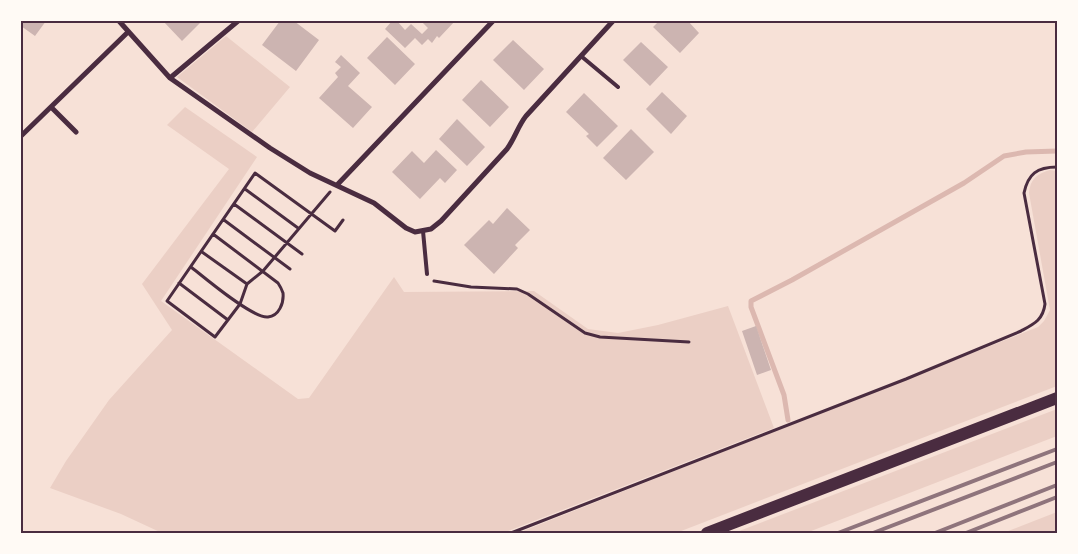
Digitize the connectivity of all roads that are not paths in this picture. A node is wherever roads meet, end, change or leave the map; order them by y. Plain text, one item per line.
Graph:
1 (118, 21) edge
2 (238, 21) edge
3 (493, 21) edge
4 (614, 21) edge
5 (128, 32) junction
6 (581, 56) junction
7 (170, 78) junction
8 (618, 88) dead end
9 (52, 107) junction
10 (76, 132) dead end
11 (21, 136) edge
12 (337, 185) junction
13 (423, 231) junction
14 (427, 274) road end
15 (1057, 398) edge
16 (708, 533) edge

1 - 5 street
2 - 7 street
3 - 12 street
4 - 6 street
5 - 7 street
5 - 9 street
6 - 8 lane
6 - 13 street
7 - 12 street
9 - 10 street
9 - 11 street
12 - 13 street
13 - 14 lane
15 - 16 main road

